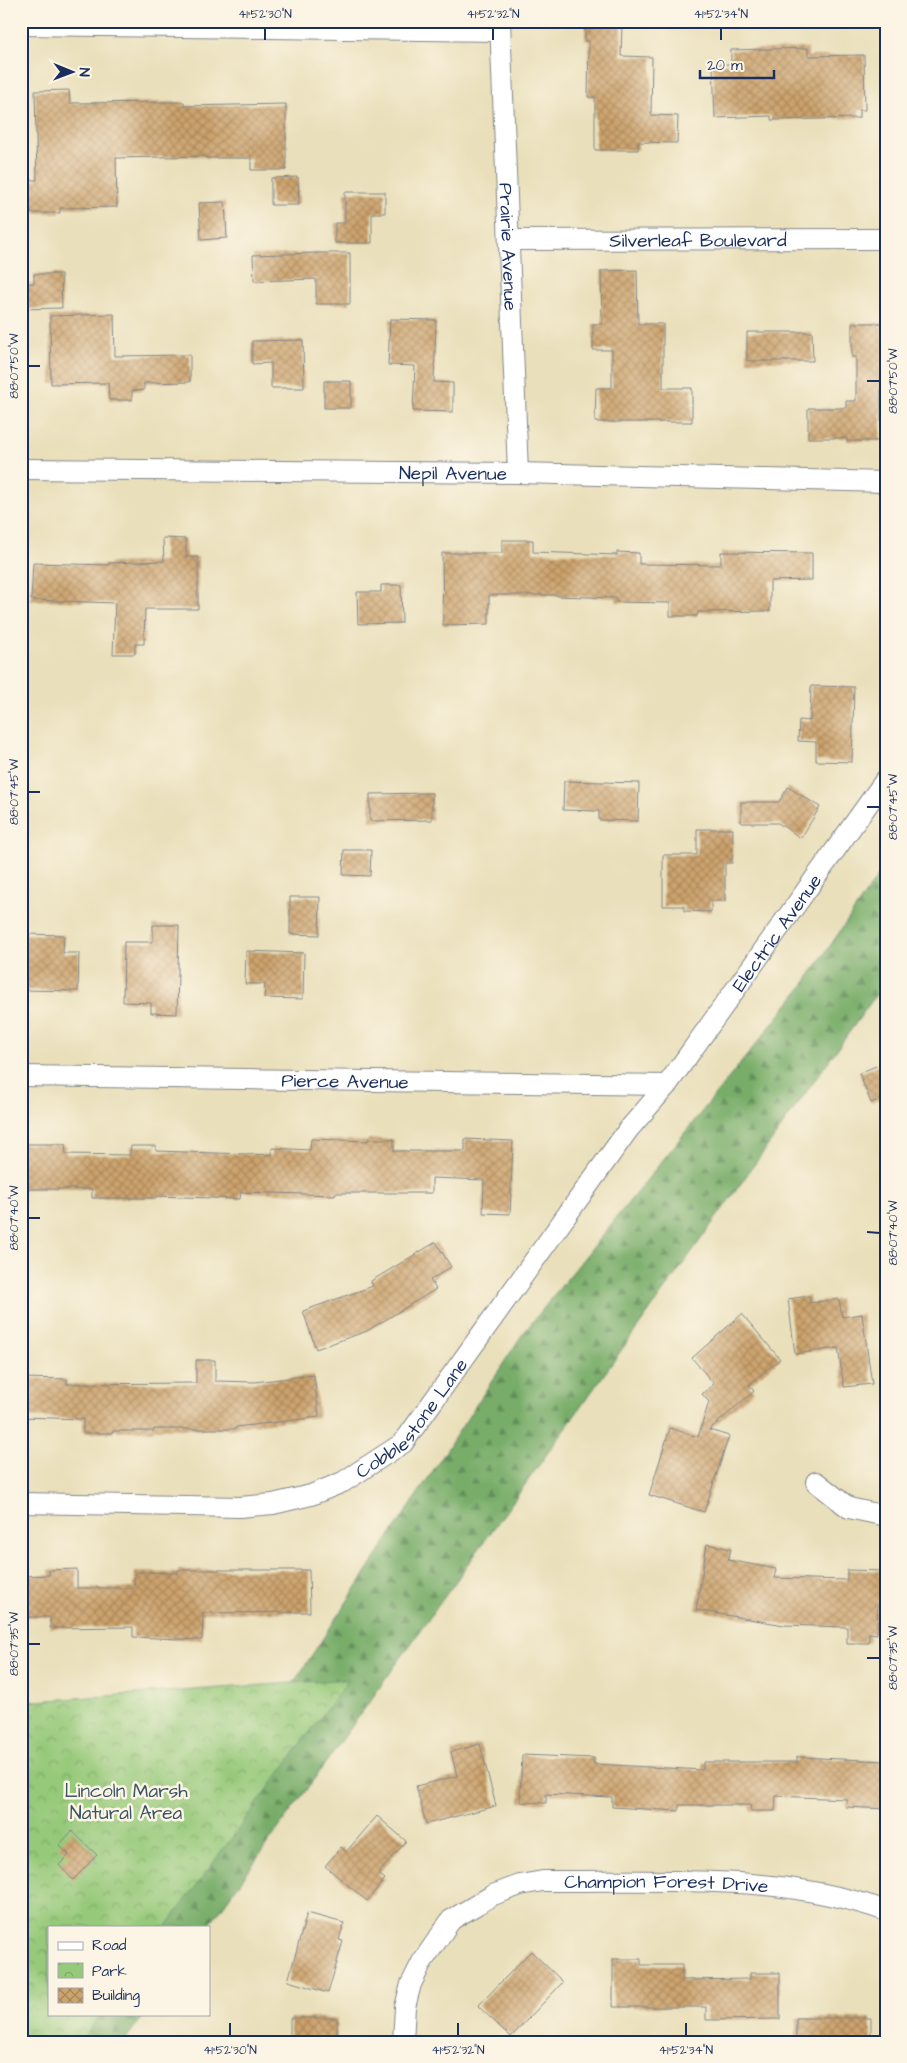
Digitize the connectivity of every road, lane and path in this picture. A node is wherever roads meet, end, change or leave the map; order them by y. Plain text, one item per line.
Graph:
1 (21, 25) edge
2 (500, 26) edge
3 (886, 239) edge
4 (510, 240) junction
5 (21, 469) edge
6 (518, 473) junction
7 (886, 482) edge
8 (886, 779) edge
9 (21, 1076) edge
10 (667, 1085) junction
11 (816, 1482) dead end
12 (21, 1503) edge
13 (886, 1516) edge
14 (886, 1911) edge
15 (403, 2042) edge

1 - 2 street
2 - 4 street, Prairie Avenue
3 - 4 street, Silverleaf Boulevard
4 - 6 street, Prairie Avenue
5 - 6 street, Nepil Avenue
6 - 7 street, Nepil Avenue
8 - 10 street, Electric Avenue
9 - 10 street, Pierce Avenue
10 - 12 street, Cobblestone Lane
11 - 13 street
14 - 15 street, Champion Forest Drive

